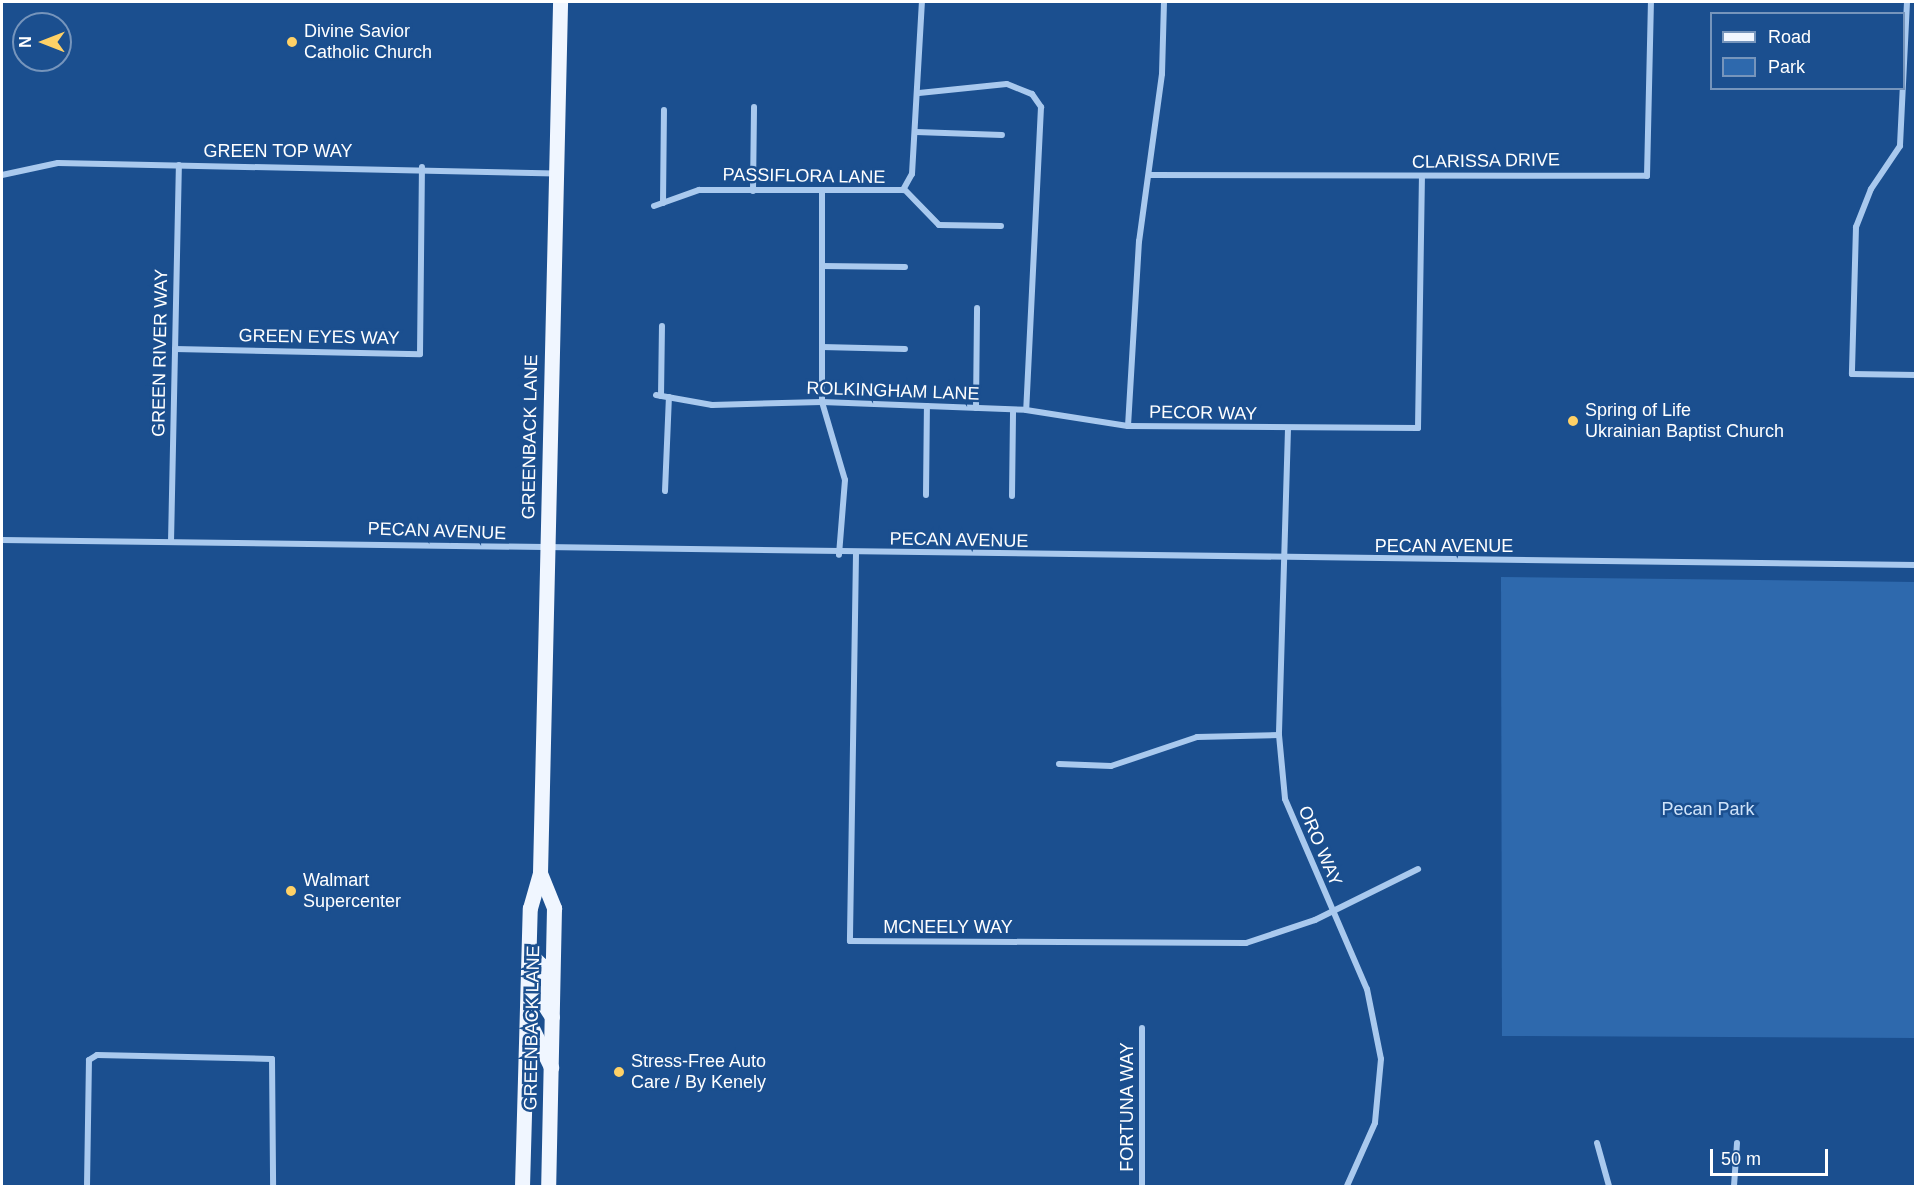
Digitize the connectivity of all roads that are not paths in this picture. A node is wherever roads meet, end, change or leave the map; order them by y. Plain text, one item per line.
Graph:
1 (560, 2) edge
2 (922, 2) edge
3 (1164, 2) edge
4 (1651, 2) edge
5 (1907, 2) edge
6 (1905, 43) edge
7 (1903, 90) edge
8 (919, 93) junction
9 (754, 107) dead end
10 (664, 110) dead end
11 (916, 132) junction
12 (1002, 135) dead end
13 (179, 165) junction
14 (422, 167) junction
15 (556, 173) junction
16 (2, 175) edge
17 (1150, 175) junction
18 (1422, 177) junction
19 (904, 189) junction
20 (753, 191) junction
21 (822, 193) junction
22 (663, 203) junction
23 (654, 206) dead end
24 (1001, 226) dead end
25 (822, 266) junction
26 (905, 267) dead end
27 (977, 308) dead end
28 (662, 326) dead end
29 (822, 348) junction
30 (905, 348) dead end
31 (175, 349) junction
32 (1916, 375) edge
33 (669, 397) junction
34 (822, 402) junction
35 (927, 406) junction
36 (976, 408) junction
37 (1013, 410) junction
38 (1026, 410) junction
39 (1128, 426) junction
40 (1288, 429) junction
41 (665, 491) dead end
42 (926, 495) dead end
43 (1012, 496) dead end
44 (2, 540) edge
45 (171, 542) junction
46 (547, 550) junction
47 (856, 554) junction
48 (839, 555) junction
49 (1282, 560) junction
50 (1916, 565) edge
51 (1279, 735) junction
52 (1059, 764) dead end
53 (1418, 869) dead end
54 (540, 873) junction
55 (1332, 911) junction
56 (529, 953) junction
57 (527, 1018) junction
58 (552, 1018) junction
59 (1142, 1028) dead end
60 (551, 1067) junction
61 (1597, 1143) dead end
62 (1737, 1143) dead end
63 (87, 1186) edge
64 (273, 1186) edge
65 (522, 1186) edge
66 (548, 1186) edge
67 (1142, 1186) edge
68 (1347, 1186) edge
69 (1609, 1186) edge
70 (1734, 1186) edge

1 - 15 main road, GREENBACK LANE
2 - 8 street, PASSIFLORA LANE
3 - 17 street, PECOR WAY
4 - 18 street, CLARISSA DRIVE
5 - 6 street
7 - 32 street
8 - 11 street, PASSIFLORA LANE
8 - 38 street
9 - 20 street
10 - 22 street
11 - 12 street
11 - 19 street, PASSIFLORA LANE
13 - 14 street, GREEN TOP WAY
13 - 16 street, GREEN TOP WAY
13 - 31 street, GREEN RIVER WAY
14 - 15 street, GREEN TOP WAY
14 - 31 street, GREEN EYES WAY
15 - 46 main road, GREENBACK LANE
17 - 18 street, CLARISSA DRIVE
17 - 39 street, PECOR WAY
18 - 40 street, PECOR WAY
19 - 21 street, PASSIFLORA LANE
19 - 24 street
20 - 21 street, PASSIFLORA LANE
20 - 22 street, PASSIFLORA LANE
21 - 25 street
22 - 23 street, PASSIFLORA LANE
25 - 26 street
25 - 29 street
27 - 36 street
28 - 33 street, ROLKINGHAM LANE
29 - 30 street
29 - 34 street
31 - 45 street, GREEN RIVER WAY
33 - 34 street, ROLKINGHAM LANE
33 - 41 street
34 - 35 street, ROLKINGHAM LANE
34 - 48 street
35 - 36 street, ROLKINGHAM LANE
35 - 42 street
36 - 37 street, ROLKINGHAM LANE
37 - 38 street, ROLKINGHAM LANE
37 - 43 street
38 - 39 street, ROLKINGHAM LANE
39 - 40 street, PECOR WAY
40 - 49 street, ORO WAY
44 - 45 street, PECAN AVENUE
45 - 46 street, PECAN AVENUE
46 - 48 street, PECAN AVENUE
46 - 54 main road, GREENBACK LANE
47 - 48 street, PECAN AVENUE
47 - 49 street, PECAN AVENUE
47 - 55 street, MCNEELY WAY
49 - 50 street, PECAN AVENUE
49 - 51 street, ORO WAY
51 - 52 street
51 - 55 street, ORO WAY
53 - 55 street, MCNEELY WAY
54 - 56 main road, GREENBACK LANE
54 - 58 main road, GREENBACK LANE
55 - 68 street, ORO WAY
56 - 57 main road, GREENBACK LANE
56 - 58 main road
57 - 60 main road
57 - 65 main road, GREENBACK LANE
58 - 60 main road, GREENBACK LANE
59 - 67 street, FORTUNA WAY
60 - 66 main road, GREENBACK LANE
61 - 69 street
62 - 70 street
63 - 64 street

